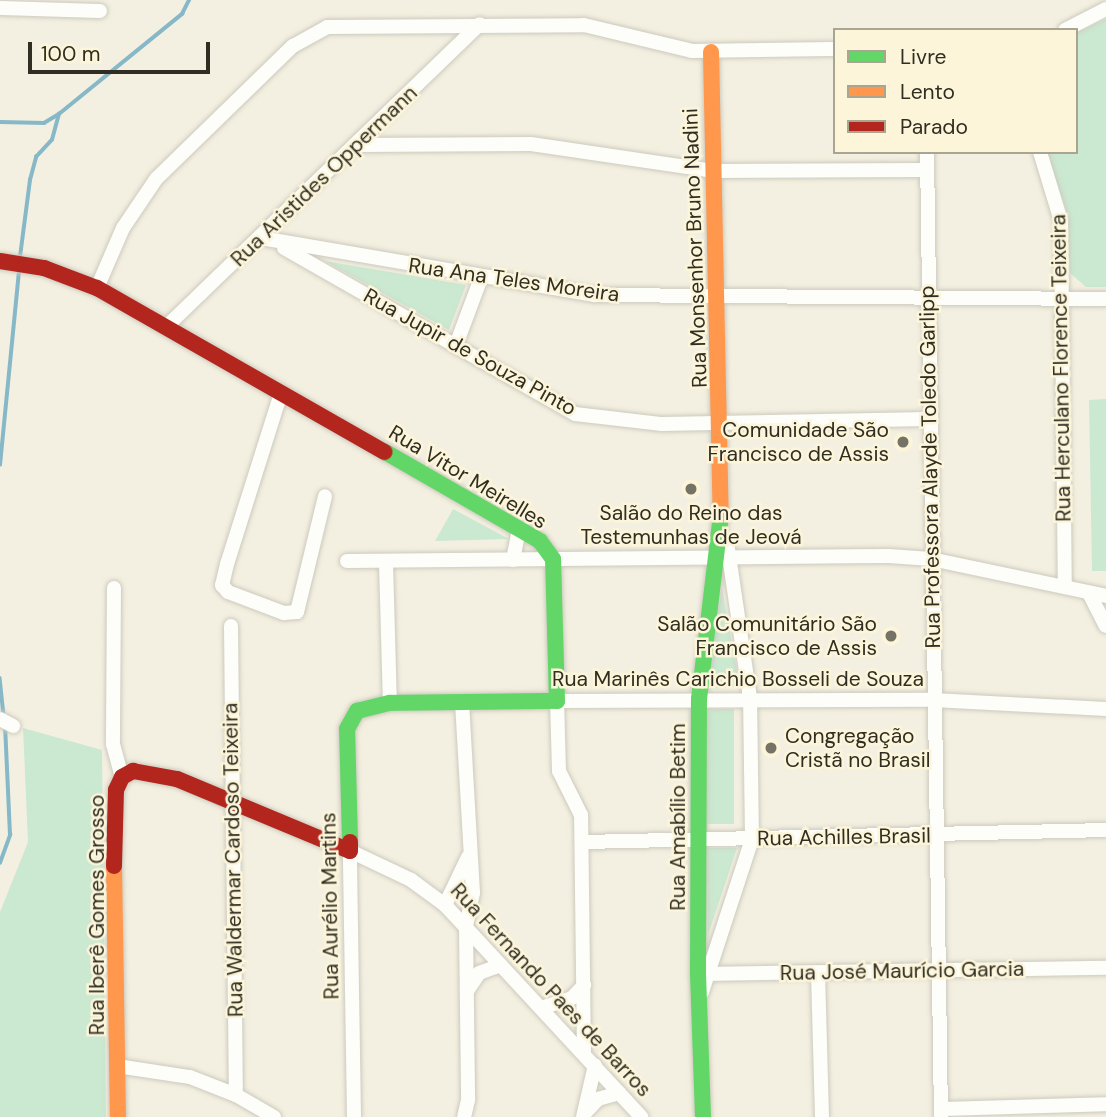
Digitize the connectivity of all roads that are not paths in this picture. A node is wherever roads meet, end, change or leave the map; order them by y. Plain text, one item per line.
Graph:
1 (0, 8) edge
2 (1106, 9) edge
3 (100, 11) dead end
4 (480, 24) junction
5 (1069, 28) edge
6 (833, 48) edge
7 (711, 52) junction
8 (359, 145) junction
9 (927, 154) edge
10 (1041, 154) edge
11 (927, 170) junction
12 (713, 171) junction
13 (268, 241) junction
14 (5, 262) edge
15 (481, 278) junction
16 (97, 288) junction
17 (927, 296) junction
18 (719, 298) junction
19 (1062, 299) junction
20 (1106, 299) edge
21 (166, 327) junction
22 (456, 345) junction
23 (281, 393) junction
24 (928, 419) junction
25 (721, 425) junction
26 (325, 496) dead end
27 (519, 529) junction
28 (722, 557) junction
29 (553, 559) junction
30 (931, 559) junction
31 (513, 560) junction
32 (347, 561) dead end
33 (386, 563) junction
34 (1065, 586) junction
35 (114, 589) dead end
36 (1089, 593) junction
37 (1106, 596) edge
38 (231, 625) dead end
39 (1106, 625) edge
40 (750, 698) junction
41 (699, 699) junction
42 (933, 700) junction
43 (557, 701) junction
44 (462, 702) junction
45 (390, 703) junction
46 (369, 705) joint
47 (1106, 709) edge
48 (0, 719) edge
49 (13, 726) dead end
50 (121, 777) junction
51 (232, 804) junction
52 (1106, 830) edge
53 (936, 835) junction
54 (700, 839) junction
55 (752, 839) junction
56 (583, 842) junction
57 (350, 851) junction
58 (469, 852) junction
59 (445, 905) junction
60 (466, 927) junction
61 (501, 965) junction
62 (1106, 968) edge
63 (937, 971) junction
64 (818, 973) junction
65 (704, 974) junction
66 (584, 985) junction
67 (467, 990) junction
68 (541, 1008) junction
69 (584, 1054) junction
70 (594, 1065) junction
71 (117, 1066) junction
72 (619, 1093) junction
73 (236, 1095) junction
74 (1106, 1104) edge
75 (940, 1113) edge
76 (702, 1115) edge
77 (583, 1116) edge
78 (118, 1117) edge
79 (274, 1117) edge
80 (354, 1117) edge
81 (464, 1117) edge
82 (641, 1117) edge
83 (822, 1117) edge

1 - 3 street
2 - 5 street
4 - 7 street
4 - 8 street, Rua Aristides Oppermann
4 - 16 street
6 - 7 street
7 - 12 street, Rua Monsenhor Bruno Nadini
8 - 12 street
8 - 13 street, Rua Aristides Oppermann
9 - 11 street, Rua Professora Alayde Toledo Garlipp
10 - 19 street, Rua Herculano Florence Teixeira
11 - 12 street
11 - 17 street, Rua Professora Alayde Toledo Garlipp
12 - 18 street, Rua Monsenhor Bruno Nadini
13 - 15 street, Rua Ana Teles Moreira
13 - 21 street, Rua Aristides Oppermann
13 - 22 street, Rua Jupir de Souza Pinto
14 - 16 street, Rua Vitor Meirelles
15 - 18 street, Rua Ana Teles Moreira
15 - 22 street
16 - 21 street, Rua Vitor Meirelles
17 - 18 street, Rua Ana Teles Moreira
17 - 19 street, Rua Ana Teles Moreira
17 - 24 street, Rua Professora Alayde Toledo Garlipp
18 - 25 street, Rua Monsenhor Bruno Nadini
19 - 20 street, Rua Ana Teles Moreira
19 - 34 street, Rua Herculano Florence Teixeira
21 - 23 street, Rua Vitor Meirelles
22 - 25 street, Rua Jupir de Souza Pinto
23 - 26 street
23 - 27 street, Rua Vitor Meirelles
24 - 25 street, Rua Jupir de Souza Pinto
24 - 30 street, Rua Professora Alayde Toledo Garlipp
25 - 28 street, Rua Monsenhor Bruno Nadini
27 - 29 street, Rua Vitor Meirelles
27 - 31 street
28 - 29 street, Rua Vitor Meirelles
28 - 30 street, Rua Vitor Meirelles
28 - 40 street, Rua Monsenhor Bruno Nadini
28 - 41 street, Rua Amabílio Betim
29 - 31 street
29 - 43 street
30 - 34 street, Rua Vitor Meirelles
30 - 42 street, Rua Professora Alayde Toledo Garlipp
31 - 33 street
32 - 33 street
33 - 45 street
34 - 36 street, Rua Vitor Meirelles
35 - 50 street, Rua Iberê Gomes Grosso
36 - 37 street, Rua Vitor Meirelles
36 - 39 street
38 - 51 street, Rua Waldermar Cardoso Teixeira
40 - 41 street, Rua Marinês Carichio Bosseli de Souza
40 - 42 street, Rua Marinês Carichio Bosseli de Souza
40 - 55 street, Rua Monsenhor Bruno Nadini
41 - 43 street, Rua Marinês Carichio Bosseli de Souza
41 - 54 street, Rua Amabílio Betim
42 - 47 street, Rua Marinês Carichio Bosseli de Souza
42 - 53 street, Rua Professora Alayde Toledo Garlipp
43 - 44 street, Rua Marinês Carichio Bosseli de Souza
43 - 56 street
44 - 45 street, Rua Marinês Carichio Bosseli de Souza
44 - 58 street
45 - 46 street, Rua Marinês Carichio Bosseli de Souza
46 - 57 street, Rua Aurélio Martins
48 - 49 street
50 - 51 street, Rua Fernando Paes de Barros
50 - 71 street, Rua Iberê Gomes Grosso
51 - 57 street, Rua Fernando Paes de Barros
51 - 73 street, Rua Waldermar Cardoso Teixeira
52 - 53 street, Rua Achilles Brasil
53 - 55 street, Rua Achilles Brasil
53 - 63 street, Rua Professora Alayde Toledo Garlipp
54 - 55 street, Rua Achilles Brasil
54 - 56 street, Rua Achilles Brasil
54 - 65 street, Rua Amabílio Betim
55 - 65 street, Rua Monsenhor Bruno Nadini
56 - 66 street
57 - 59 street, Rua Fernando Paes de Barros
57 - 80 street, Rua Aurélio Martins
58 - 59 street
58 - 60 street
59 - 60 street, Rua Fernando Paes de Barros
60 - 61 street, Rua Fernando Paes de Barros
60 - 67 street
61 - 67 street
61 - 68 street, Rua Fernando Paes de Barros
62 - 63 street, Rua José Maurício Garcia
63 - 64 street, Rua José Maurício Garcia
63 - 75 street, Rua Professora Alayde Toledo Garlipp
64 - 65 street, Rua José Maurício Garcia
64 - 83 street
65 - 76 street, Rua Amabílio Betim
66 - 68 street
66 - 69 street
67 - 81 street
68 - 69 street, Rua Fernando Paes de Barros
69 - 70 street, Rua Fernando Paes de Barros
70 - 72 street, Rua Fernando Paes de Barros
70 - 77 street
71 - 73 street
71 - 78 street, Rua Iberê Gomes Grosso
72 - 77 street
72 - 82 street, Rua Fernando Paes de Barros
73 - 79 street
74 - 75 street

